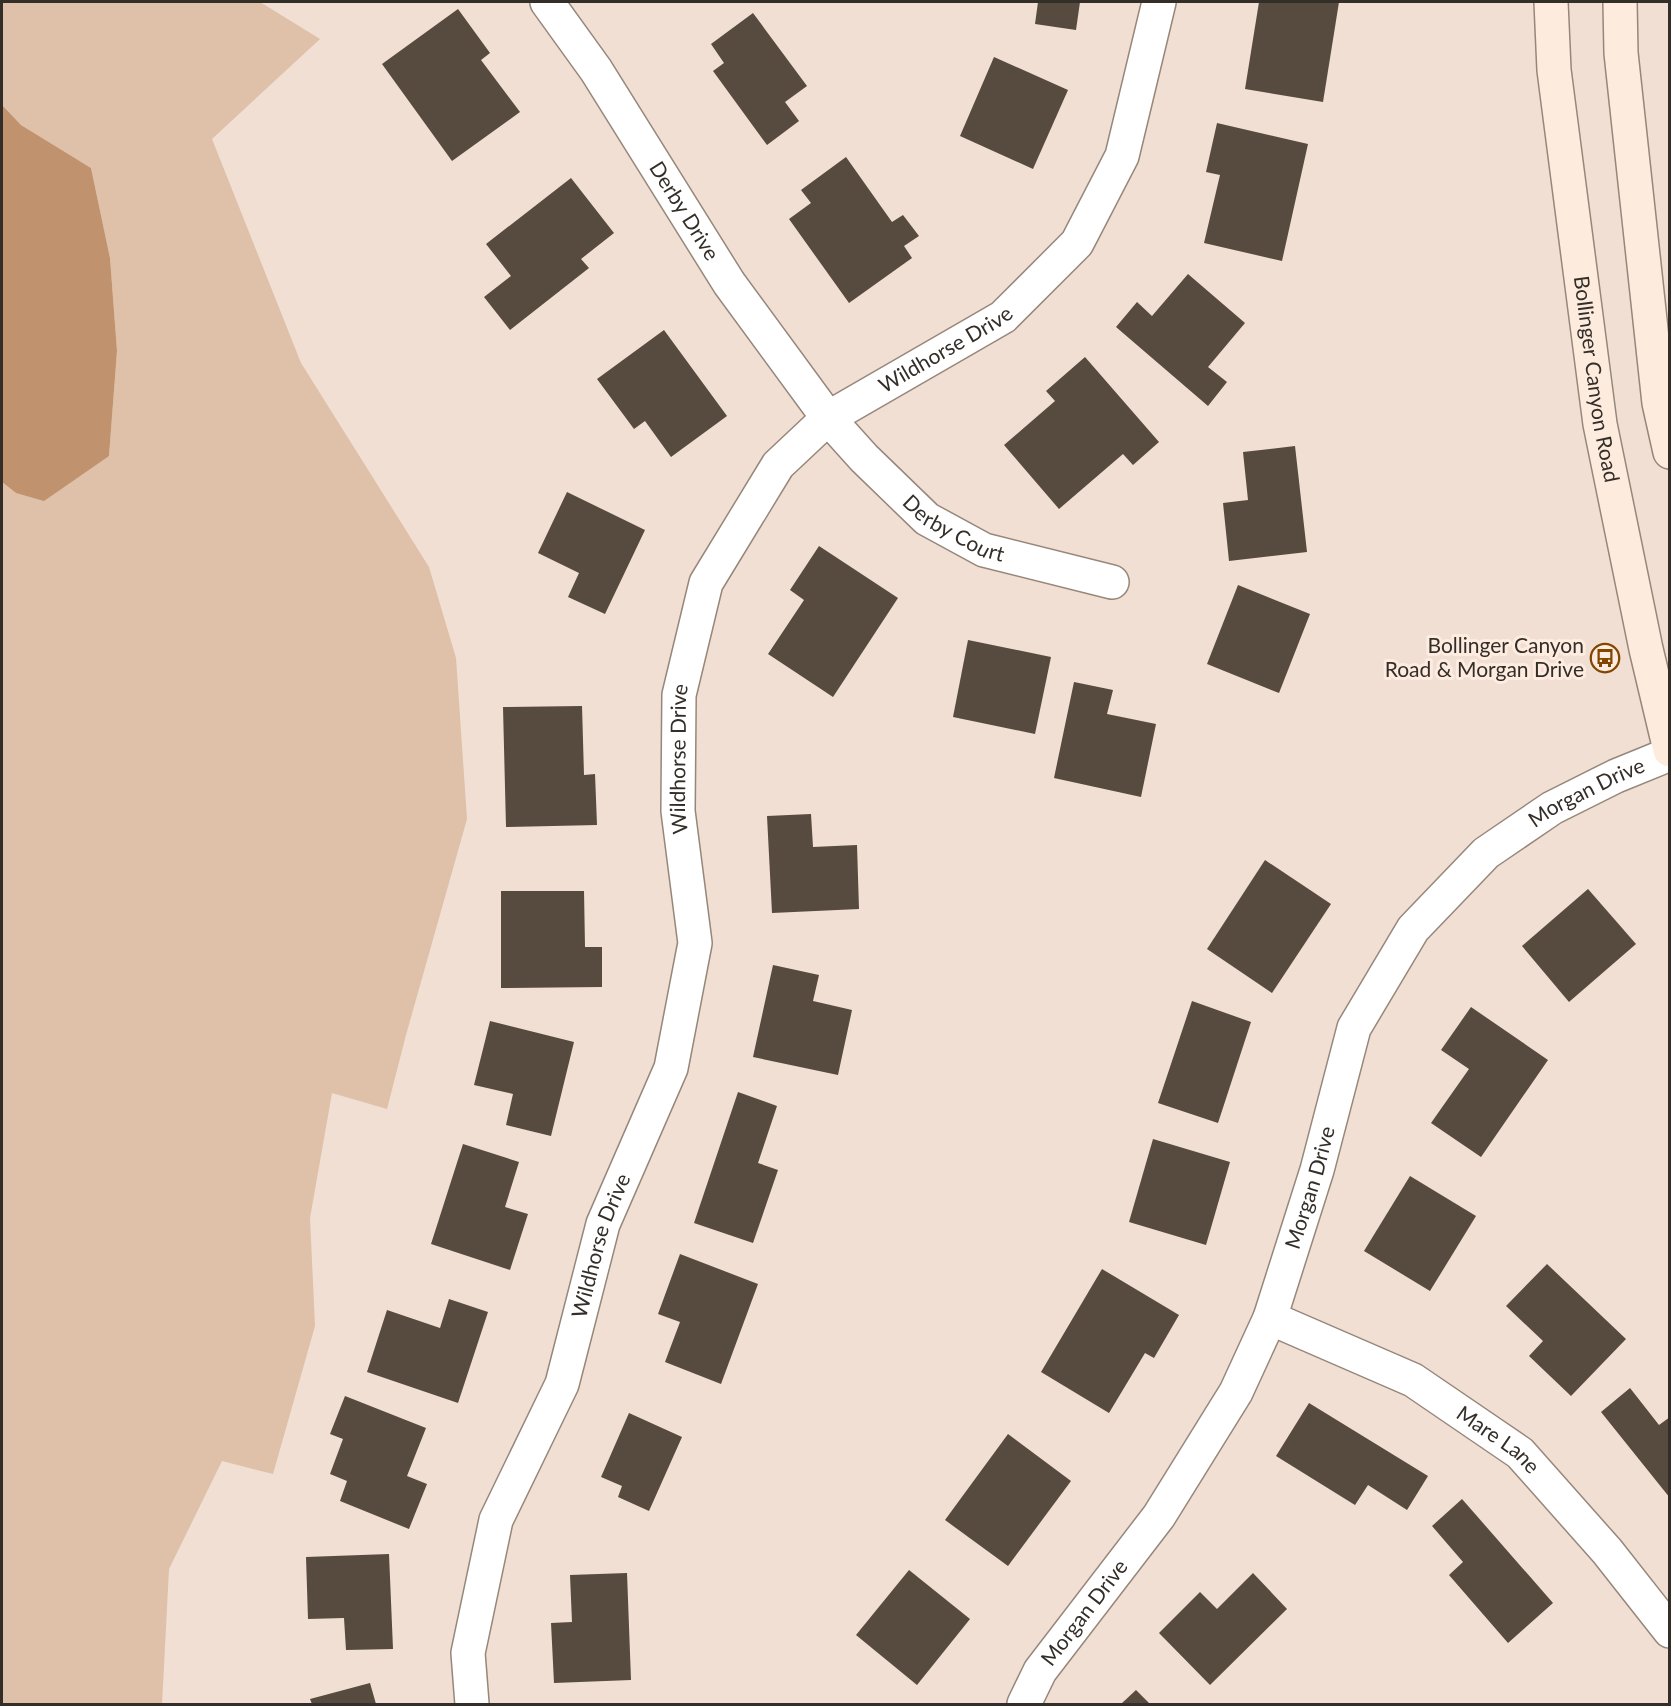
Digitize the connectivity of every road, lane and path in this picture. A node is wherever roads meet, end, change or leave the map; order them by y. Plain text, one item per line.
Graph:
1 (547, 2) edge
2 (1159, 2) edge
3 (1551, 2) edge
4 (1620, 2) edge
5 (828, 418) junction
6 (1670, 452) edge
7 (1112, 582) dead end
8 (1670, 752) edge
9 (1270, 1318) junction
10 (1670, 1631) edge
11 (472, 1704) edge
12 (1023, 1704) edge

1 - 5 street, Derby Drive
2 - 5 street, Wildhorse Drive
3 - 8 main road, Bollinger Canyon Road
4 - 6 main road
5 - 7 street, Derby Court
5 - 11 street, Wildhorse Drive
8 - 9 street, Morgan Drive
9 - 10 street, Mare Lane
9 - 12 street, Morgan Drive

